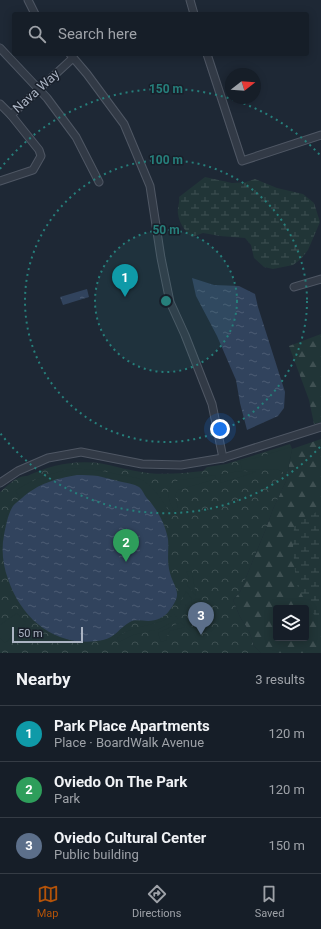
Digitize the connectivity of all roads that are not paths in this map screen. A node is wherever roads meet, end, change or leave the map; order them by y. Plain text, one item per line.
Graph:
1 (28, 0) edge
2 (190, 0) edge
3 (33, 12) edge
4 (193, 12) edge
5 (0, 48) edge
6 (72, 56) edge
7 (208, 56) edge
8 (39, 90) junction
9 (0, 104) edge
10 (11, 115) junction
11 (321, 135) edge
12 (0, 181) edge
13 (99, 182) dead end
14 (321, 279) edge
15 (294, 287) dead end
16 (321, 427) edge
17 (223, 458) junction
18 (0, 483) edge

1 - 3 street
2 - 4 street
5 - 8 street
6 - 8 street, Nava Way
6 - 17 street
7 - 11 street
8 - 10 street, Nava Way
8 - 13 street
9 - 10 street, Nava Way
10 - 12 street
14 - 15 street
16 - 17 street
17 - 18 street

